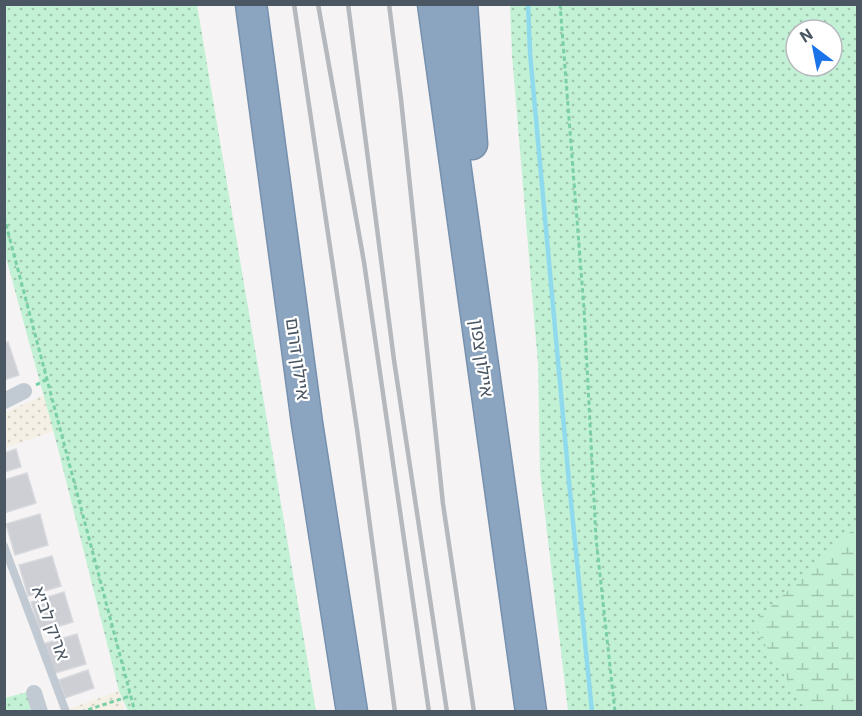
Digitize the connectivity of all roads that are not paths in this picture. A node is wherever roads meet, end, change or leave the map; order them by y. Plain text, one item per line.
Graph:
1 (230, 4) edge
2 (251, 4) edge
3 (433, 4) edge
4 (462, 4) edge
5 (24, 391) dead end
6 (4, 401) edge
7 (307, 423) junction
8 (4, 546) edge
9 (518, 613) junction
10 (34, 693) dead end
11 (40, 711) edge
12 (66, 711) edge
13 (352, 711) edge
14 (531, 711) edge

1 - 7 highway
2 - 7 highway, איילון דרום
3 - 9 highway, איילון צפון
4 - 9 highway
5 - 6 street
7 - 13 highway, איילון דרום
8 - 12 lane, אריק לביא
9 - 14 highway, איילון צפון
10 - 11 street

